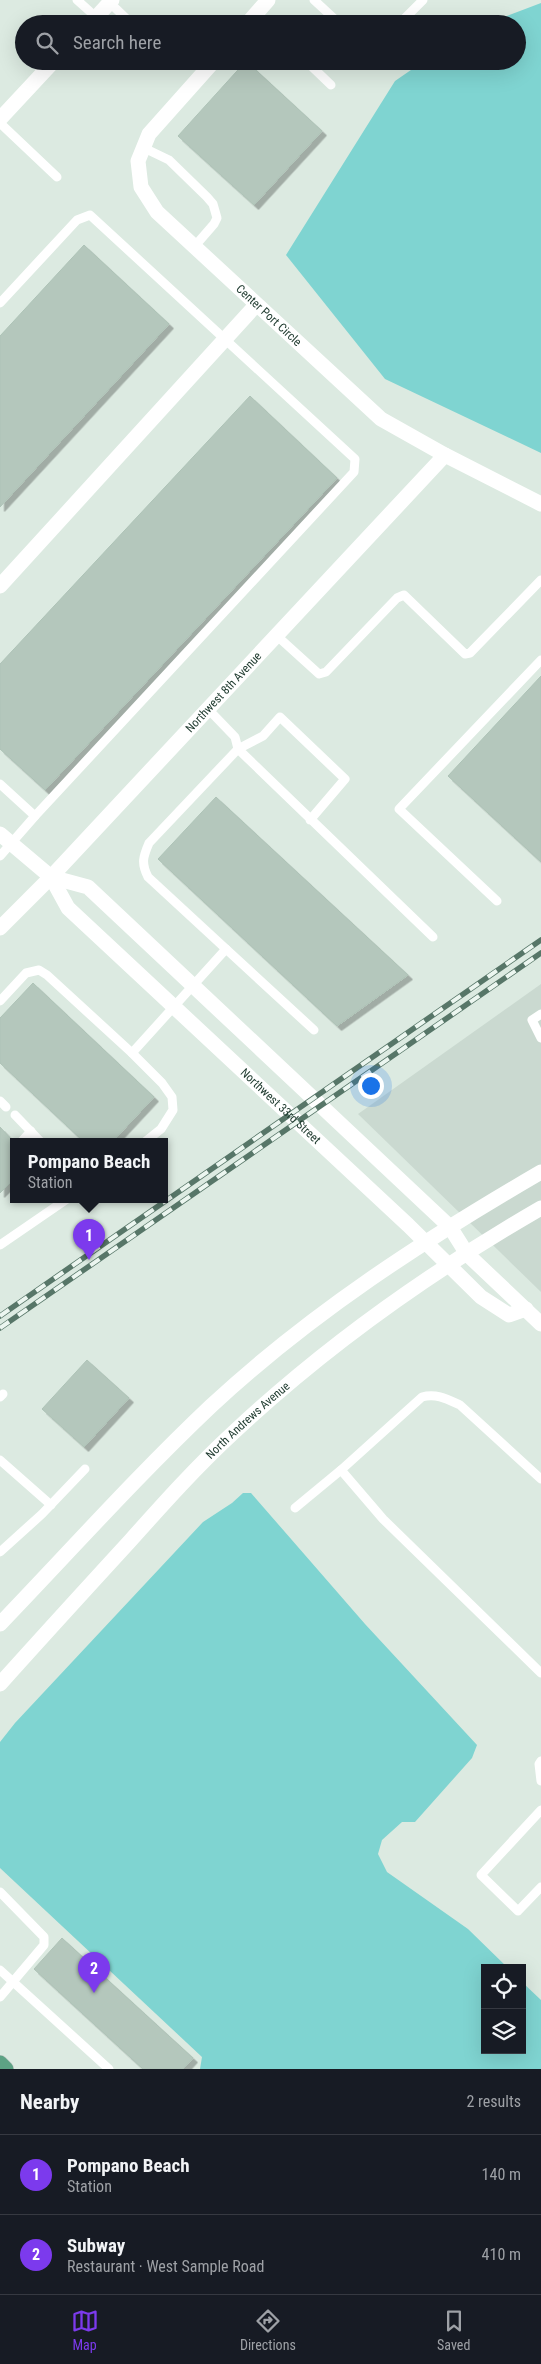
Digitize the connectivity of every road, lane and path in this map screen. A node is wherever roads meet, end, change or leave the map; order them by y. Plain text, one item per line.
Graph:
1 (76, 0) edge
2 (268, 0) edge
3 (423, 0) edge
4 (111, 1) edge
5 (316, 1) edge
6 (89, 15) edge
7 (98, 15) edge
8 (124, 15) edge
9 (259, 15) edge
10 (331, 15) edge
11 (408, 15) edge
12 (46, 70) edge
13 (206, 70) edge
14 (315, 70) edge
15 (331, 85) dead end
16 (0, 119) edge
17 (0, 123) edge
18 (144, 148) junction
19 (57, 177) dead end
20 (194, 247) junction
21 (0, 303) edge
22 (256, 305) junction
23 (224, 340) junction
24 (445, 455) junction
25 (541, 504) edge
26 (541, 580) edge
27 (0, 586) edge
28 (276, 635) junction
29 (541, 660) edge
30 (208, 709) junction
31 (238, 749) junction
32 (0, 784) edge
33 (35, 816) junction
34 (310, 820) junction
35 (6, 839) edge
36 (0, 856) edge
37 (51, 877) junction
38 (497, 902) dead end
39 (0, 928) edge
40 (433, 937) dead end
41 (226, 949) junction
42 (193, 985) junction
43 (0, 1002) edge
44 (174, 1006) junction
45 (541, 1014) edge
46 (314, 1030) dead end
47 (541, 1038) edge
48 (132, 1053) junction
49 (15, 1116) dead end
50 (31, 1131) junction
51 (25, 1138) edge
52 (37, 1138) edge
53 (150, 1138) edge
54 (541, 1172) edge
55 (61, 1203) edge
56 (541, 1208) edge
57 (450, 1226) junction
58 (426, 1242) junction
59 (0, 1245) edge
60 (467, 1254) junction
61 (448, 1266) junction
62 (526, 1309) junction
63 (541, 1324) edge
64 (0, 1460) edge
65 (86, 1469) dead end
66 (340, 1470) junction
67 (541, 1479) edge
68 (51, 1505) junction
69 (295, 1508) dead end
70 (0, 1552) edge
71 (0, 1624) edge
72 (541, 1673) edge
73 (0, 1684) edge
74 (541, 1761) edge
75 (541, 1781) edge
76 (541, 1810) edge
77 (541, 1887) edge
78 (1, 1893) edge
79 (0, 1970) edge
80 (13, 1982) junction
81 (0, 1997) edge
82 (0, 2063) edge
83 (6, 2069) edge
84 (109, 2069) edge

1 - 6 lane
2 - 9 street
3 - 11 lane
4 - 7 street
4 - 8 lane
5 - 10 lane
12 - 16 street
13 - 18 street, Center Port Circle
14 - 15 lane
17 - 19 lane
18 - 20 street, Center Port Circle
18 - 20 lane
20 - 22 street, Center Port Circle
21 - 23 lane
22 - 23 street
22 - 24 street, Center Port Circle
23 - 27 street
23 - 33 lane
24 - 25 street, Center Port Circle
24 - 28 street, Northwest 8th Avenue
26 - 28 lane
28 - 30 street, Northwest 8th Avenue
29 - 38 lane
30 - 31 lane
30 - 37 street, Northwest 8th Avenue
31 - 34 lane
31 - 34 lane
31 - 41 lane
32 - 33 lane
33 - 35 lane
34 - 40 lane
35 - 36 lane
35 - 37 street, Northwest 33rd Street
37 - 39 street, Northwest 8th Avenue
37 - 42 street, Northwest 33rd Street
37 - 44 street, Northwest 33rd Street
41 - 42 lane
41 - 46 lane
42 - 44 lane
42 - 57 street, Northwest 33rd Street
43 - 48 lane
44 - 48 lane
44 - 58 street, Northwest 33rd Street
45 - 47 lane
48 - 53 lane
49 - 50 lane
50 - 51 lane
50 - 52 lane
54 - 57 street
55 - 59 lane
56 - 60 street, North Andrews Avenue
57 - 58 street
57 - 60 street, Northwest 33rd Street
58 - 61 street, Northwest 33rd Street
58 - 71 street
60 - 61 street, North Andrews Avenue
60 - 62 street, Northwest 33rd Street
61 - 62 street, Northwest 33rd Street
61 - 73 street, North Andrews Avenue
62 - 63 street, Northwest 33rd Street
64 - 68 lane
65 - 68 lane
66 - 67 lane
66 - 69 lane
66 - 72 lane
68 - 70 lane
74 - 75 lane
76 - 77 lane
78 - 80 lane
79 - 80 lane
80 - 81 lane
80 - 84 lane
82 - 83 main road

